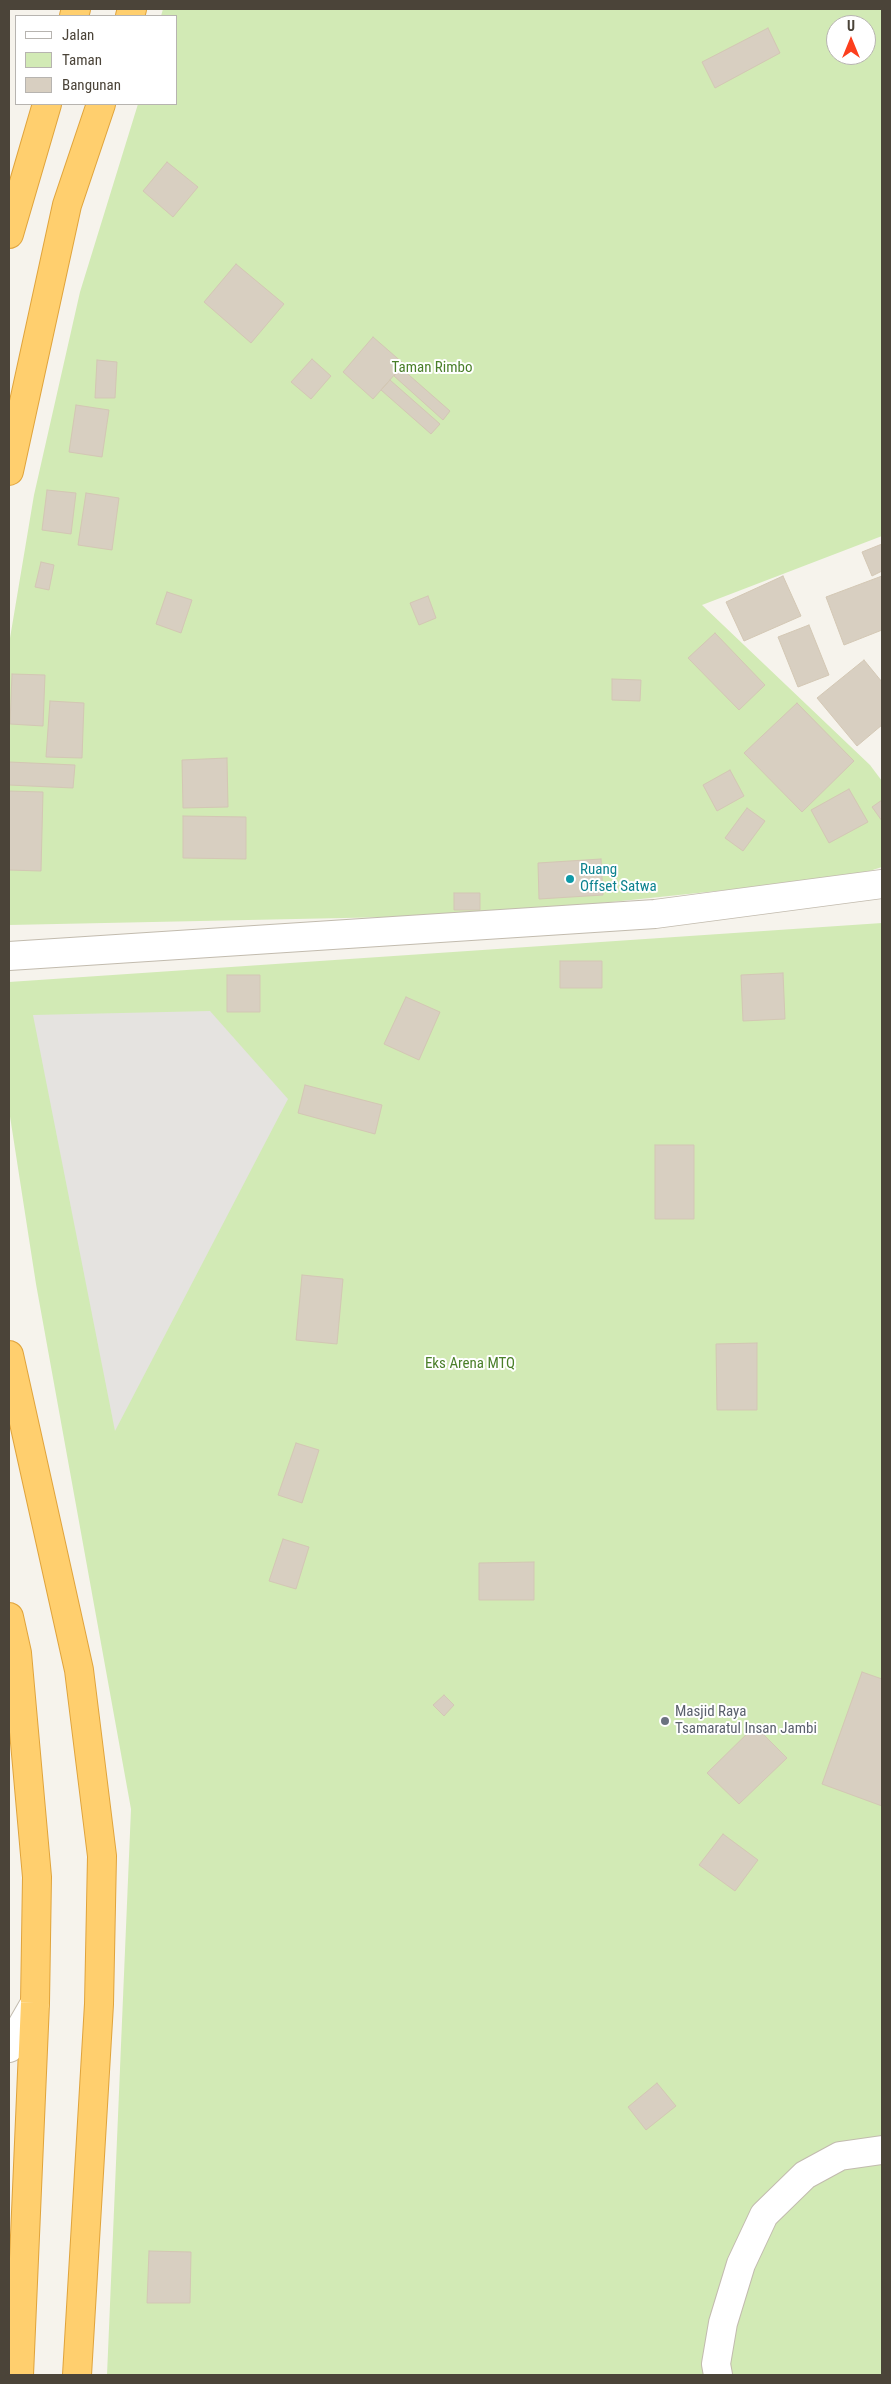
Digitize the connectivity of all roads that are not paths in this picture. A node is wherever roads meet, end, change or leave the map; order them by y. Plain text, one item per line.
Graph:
1 (48, 105) edge
2 (101, 105) edge
3 (9, 234) edge
4 (9, 471) edge
5 (882, 884) edge
6 (9, 956) edge
7 (9, 1355) edge
8 (9, 1617) edge
9 (35, 2003) junction
10 (9, 2048) edge
11 (882, 2150) edge
12 (19, 2375) edge
13 (77, 2375) edge
14 (718, 2375) edge

1 - 3 highway
2 - 4 highway
5 - 6 street
7 - 13 highway
8 - 9 highway
9 - 10 street
9 - 12 highway
11 - 14 street

